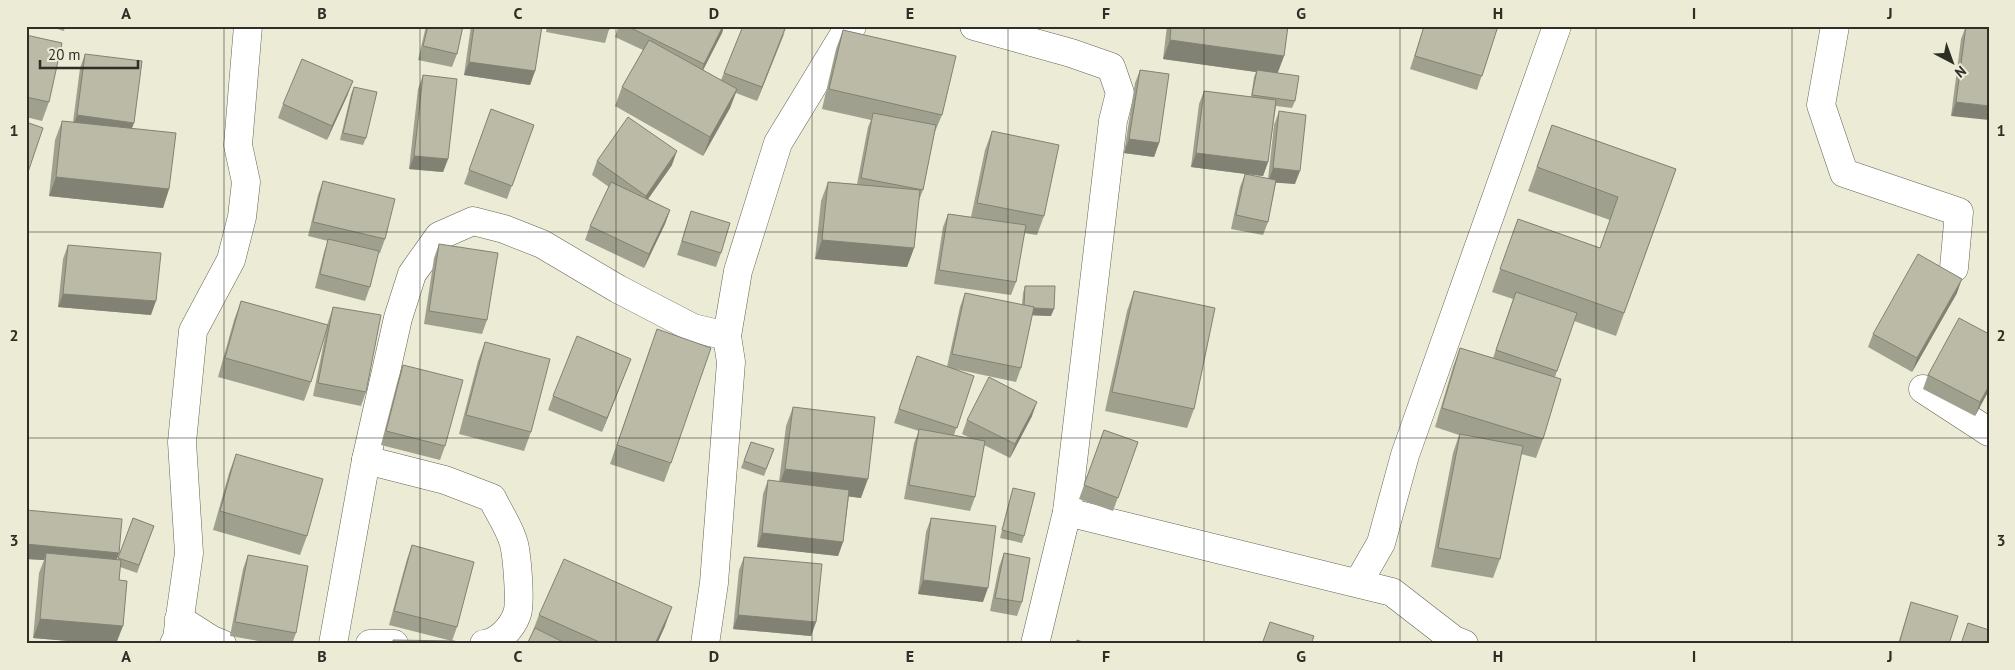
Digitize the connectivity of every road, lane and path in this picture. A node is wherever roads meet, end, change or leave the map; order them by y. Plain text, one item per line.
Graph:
1 (248, 26) edge
2 (974, 26) edge
3 (1557, 26) edge
4 (1835, 26) edge
5 (848, 27) edge
6 (1954, 268) dead end
7 (727, 336) junction
8 (1923, 389) dead end
9 (1989, 432) edge
10 (366, 460) junction
11 (1067, 512) junction
12 (1358, 583) junction
13 (176, 631) edge
14 (222, 644) edge
15 (333, 644) edge
16 (370, 644) edge
17 (394, 644) edge
18 (484, 644) edge
19 (705, 644) edge
20 (1035, 644) edge
21 (1464, 644) edge

1 - 13 street
2 - 11 street
3 - 12 street
4 - 6 street
5 - 7 street
7 - 10 street
7 - 19 street
8 - 9 street
10 - 15 street
10 - 18 street
11 - 12 street
11 - 20 street
12 - 21 street
13 - 14 street
16 - 17 street

